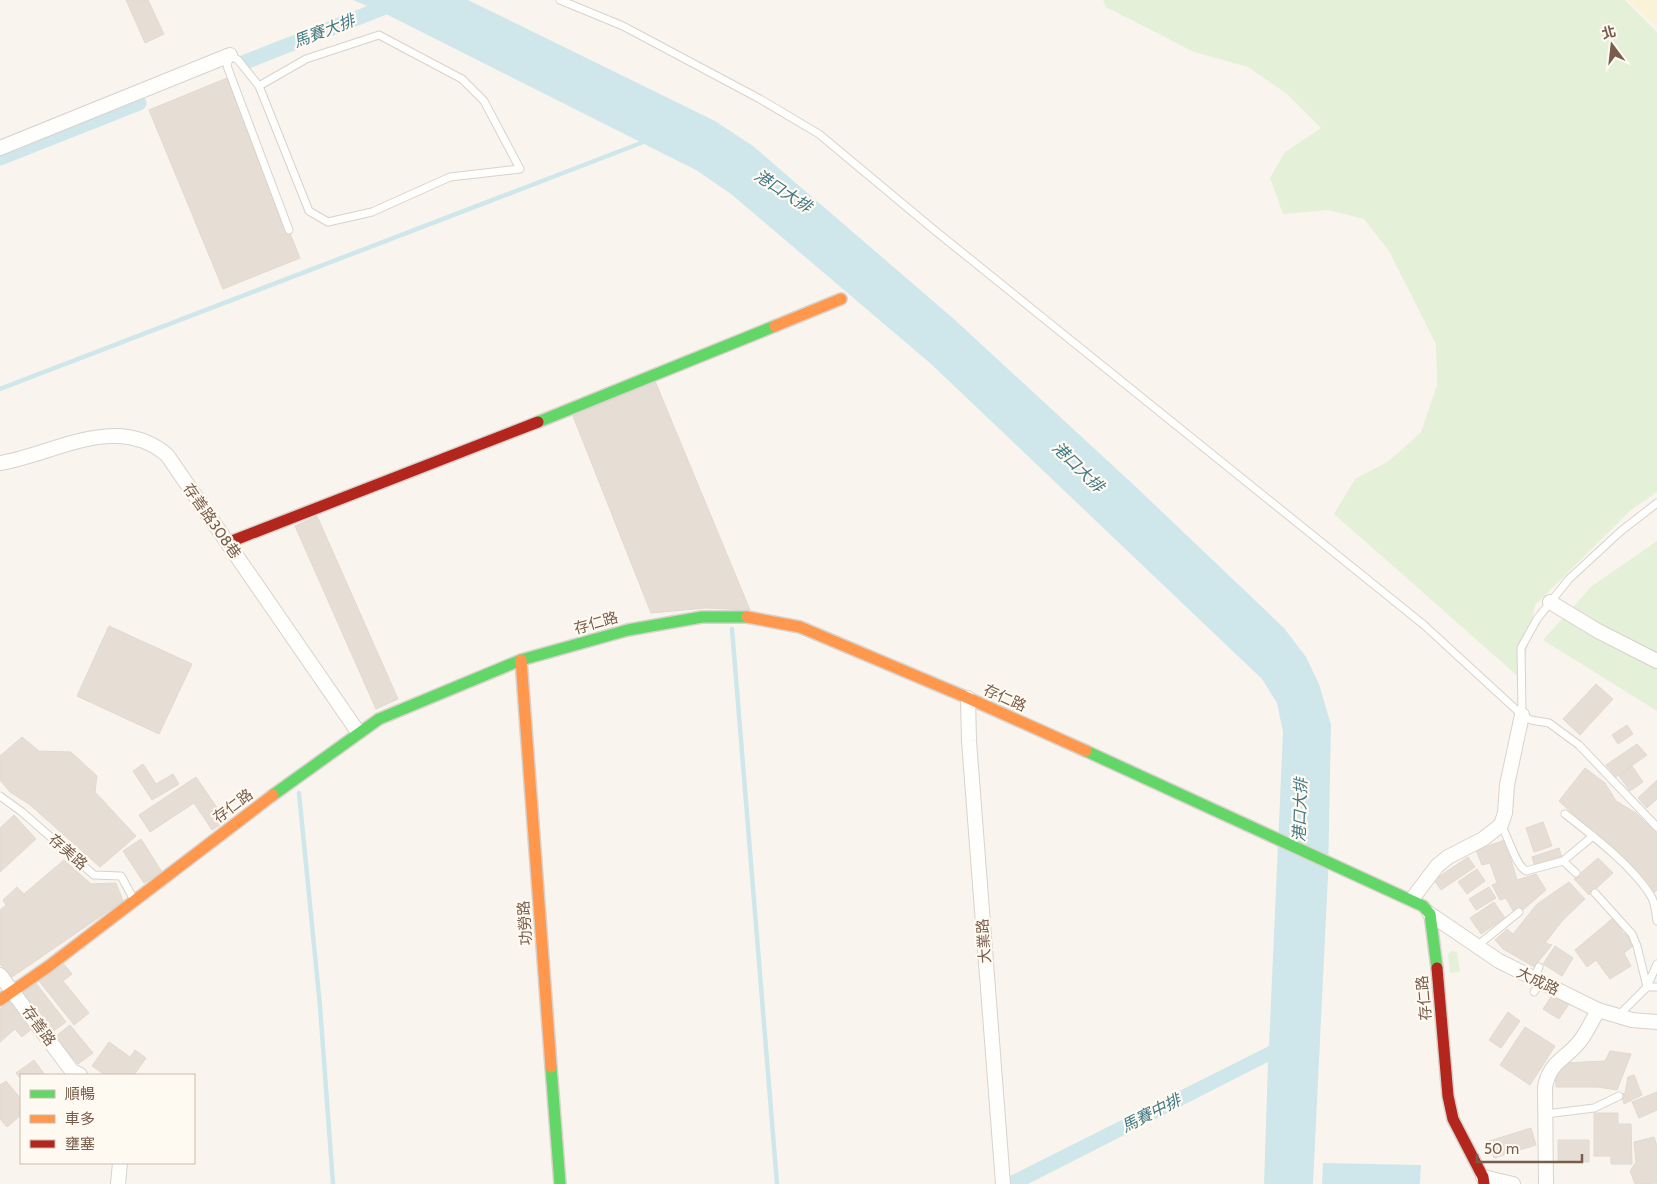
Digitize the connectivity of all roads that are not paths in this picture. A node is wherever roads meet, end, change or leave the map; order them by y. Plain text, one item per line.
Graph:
1 (560, 0) edge
2 (230, 56) junction
3 (259, 86) junction
4 (0, 148) edge
5 (289, 230) dead end
6 (841, 299) dead end
7 (0, 463) edge
8 (1657, 503) edge
9 (227, 543) junction
10 (1550, 602) junction
11 (521, 660) junction
12 (1657, 661) edge
13 (968, 698) junction
14 (1522, 715) junction
15 (358, 732) junction
16 (0, 796) edge
17 (1565, 814) dead end
18 (1502, 825) junction
19 (1657, 827) edge
20 (1593, 836) junction
21 (1563, 862) junction
22 (1576, 873) dead end
23 (1595, 893) dead end
24 (1655, 896) edge
25 (1412, 899) junction
26 (133, 900) junction
27 (1519, 912) dead end
28 (1430, 914) junction
29 (1657, 921) edge
30 (1478, 945) junction
31 (1657, 964) edge
32 (0, 975) edge
33 (1646, 987) junction
34 (1657, 988) edge
35 (13, 990) junction
36 (0, 1000) edge
37 (1598, 1010) junction
38 (1618, 1016) junction
39 (1657, 1022) edge
40 (78, 1074) edge
41 (1619, 1096) dead end
42 (1546, 1114) junction
43 (120, 1164) edge
44 (1484, 1181) edge
45 (118, 1184) edge
46 (560, 1184) edge
47 (1003, 1184) edge
48 (1513, 1184) edge
49 (1546, 1184) edge

1 - 14 lane
2 - 3 lane
2 - 4 street
2 - 5 lane
3 - 3 lane
6 - 9 street
7 - 9 street, 存善路308巷
8 - 10 lane
9 - 15 street, 存善路308巷
10 - 12 street
10 - 14 lane
11 - 13 street, 存仁路
11 - 15 street, 存仁路
11 - 46 street, 功勞路
13 - 25 street, 存仁路
13 - 47 street, 大業路
14 - 18 street
14 - 19 lane
15 - 26 street, 存仁路
16 - 26 lane, 存美路
17 - 20 lane
18 - 21 lane
18 - 25 street
20 - 21 lane
20 - 24 lane
21 - 22 lane
23 - 33 lane
24 - 29 lane
25 - 28 street
26 - 35 street, 存仁路
27 - 30 lane
28 - 30 street, 大成路
28 - 44 street, 存仁路
30 - 37 street, 大成路
31 - 33 lane
32 - 35 street, 存善路
33 - 34 lane
33 - 38 lane
35 - 36 street, 存仁路
35 - 40 street, 存善路
37 - 38 street, 大成路
37 - 42 street
38 - 39 street, 大成路
41 - 42 lane
42 - 49 street
43 - 45 street
44 - 48 street

